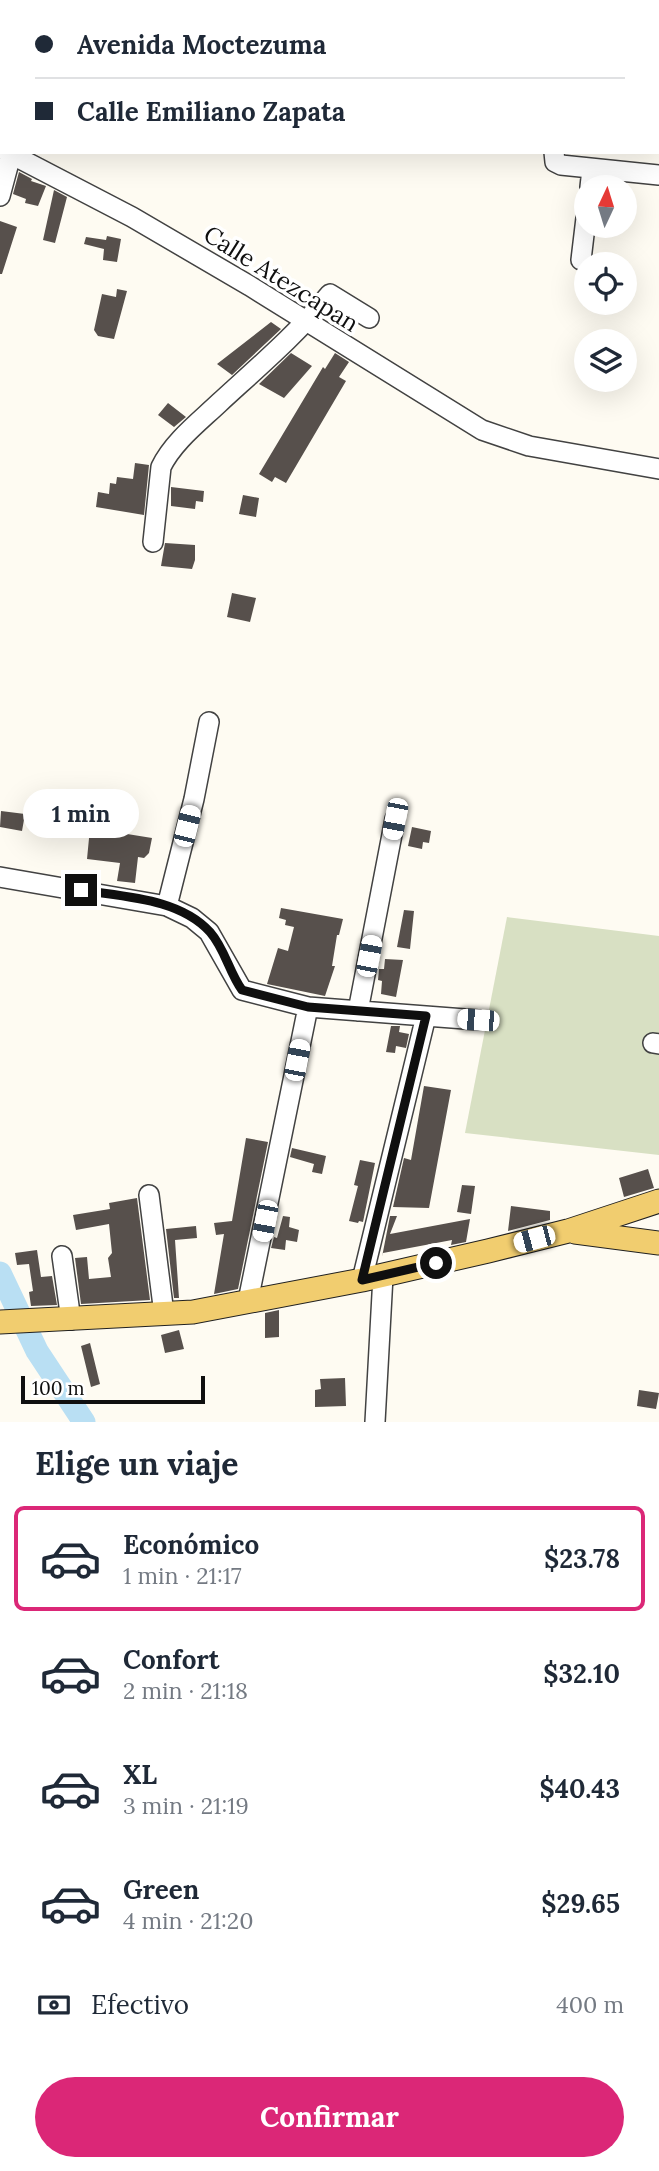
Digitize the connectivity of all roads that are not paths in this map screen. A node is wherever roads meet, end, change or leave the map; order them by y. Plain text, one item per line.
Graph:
1 (5, 154) edge
2 (11, 154) edge
3 (554, 154) edge
4 (584, 175) edge
5 (659, 176) edge
6 (637, 177) edge
7 (0, 196) edge
8 (369, 318) dead end
9 (307, 323) junction
10 (659, 470) edge
11 (153, 542) dead end
12 (209, 722) dead end
13 (395, 819) dead end
14 (0, 877) edge
15 (167, 906) junction
16 (308, 1007) junction
17 (358, 1011) junction
18 (426, 1016) junction
19 (478, 1020) dead end
20 (149, 1195) dead end
21 (659, 1201) edge
22 (568, 1231) junction
23 (659, 1243) edge
24 (62, 1256) dead end
25 (372, 1278) junction
26 (248, 1301) junction
27 (164, 1314) junction
28 (71, 1320) junction
29 (0, 1322) edge
30 (375, 1422) edge

1 - 7 street
2 - 9 street, Calle Atezcapan
3 - 4 street
5 - 6 street
8 - 9 street
9 - 10 street, Calle Atezcapan
9 - 11 street
12 - 15 street
13 - 17 street
14 - 15 street
15 - 16 street
16 - 17 street
16 - 26 street
17 - 18 street
18 - 19 street
18 - 25 street
20 - 27 street
21 - 22 main road
22 - 23 main road
22 - 25 main road
24 - 28 street
25 - 26 main road
25 - 30 street
26 - 27 main road
27 - 28 main road
28 - 29 main road

